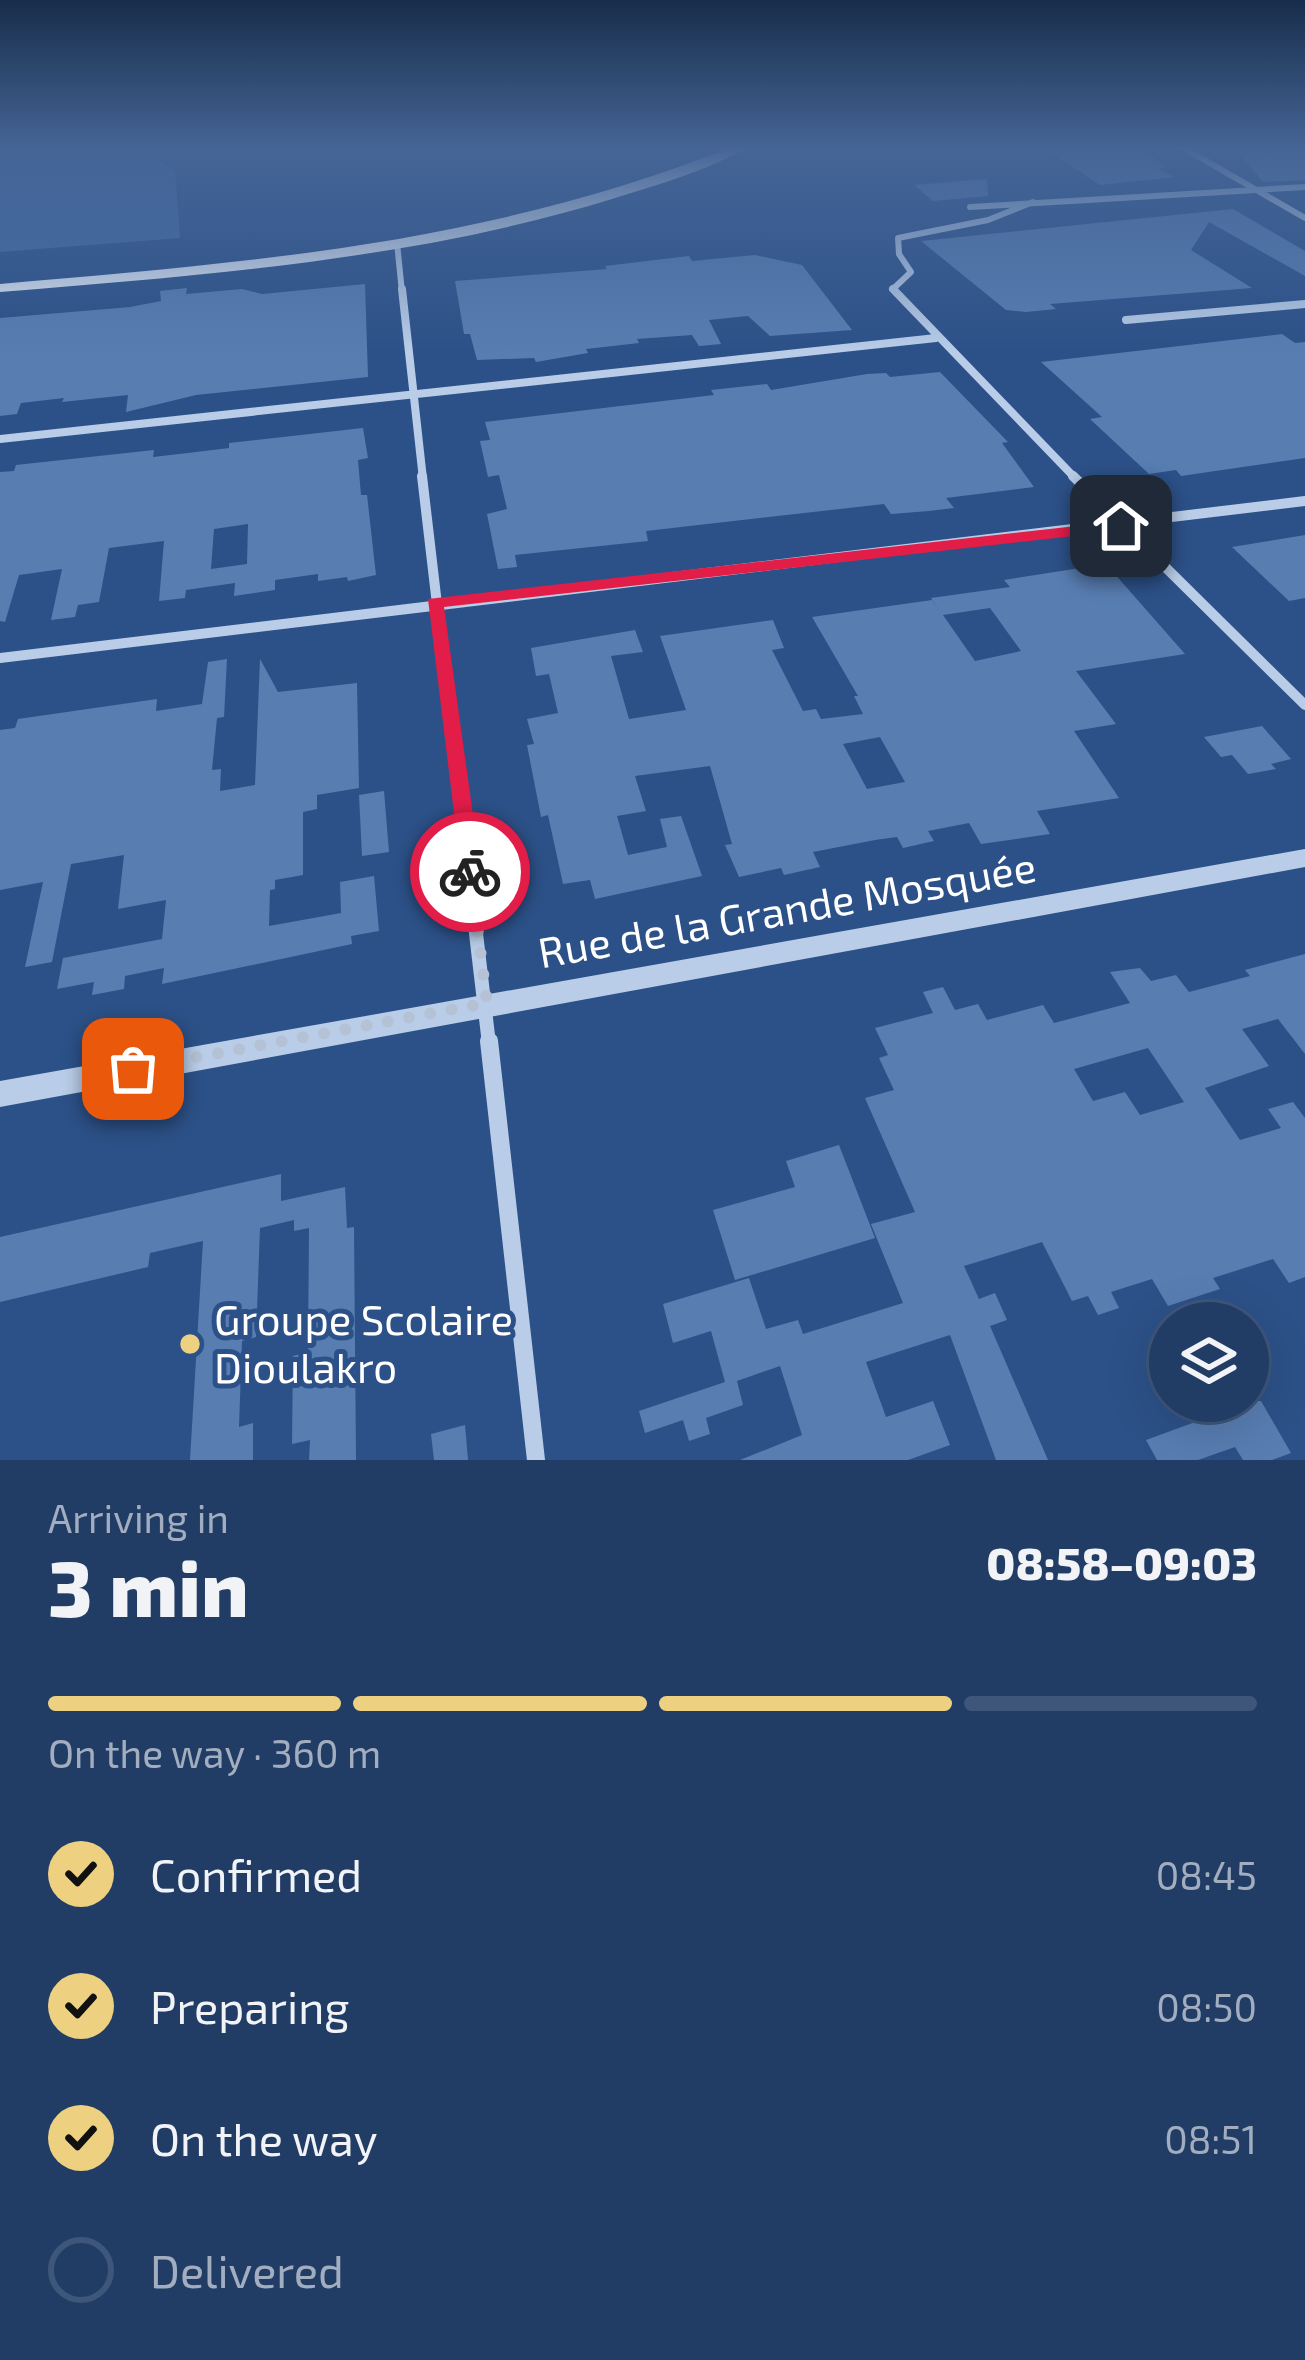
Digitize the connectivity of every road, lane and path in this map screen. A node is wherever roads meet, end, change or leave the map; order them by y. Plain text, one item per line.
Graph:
1 (531, 215) edge
2 (1015, 215) edge
3 (397, 243) junction
4 (0, 288) edge
5 (1305, 304) edge
6 (1126, 320) dead end
7 (936, 338) junction
8 (413, 396) junction
9 (0, 439) edge
10 (1305, 501) edge
11 (1121, 526) junction
12 (434, 603) junction
13 (0, 658) edge
14 (1305, 705) edge
15 (1305, 858) edge
16 (487, 1003) junction
17 (0, 1094) edge
18 (536, 1460) edge

1 - 3 main road
2 - 7 street
3 - 4 main road
3 - 8 street
5 - 6 street
7 - 8 street
7 - 11 street
8 - 9 street
8 - 12 street
10 - 11 street
11 - 12 street
11 - 14 street
12 - 13 street
12 - 16 street
15 - 16 street, Rue de la Grande Mosquée
16 - 17 street, Rue de la Grande Mosquée
16 - 18 street

